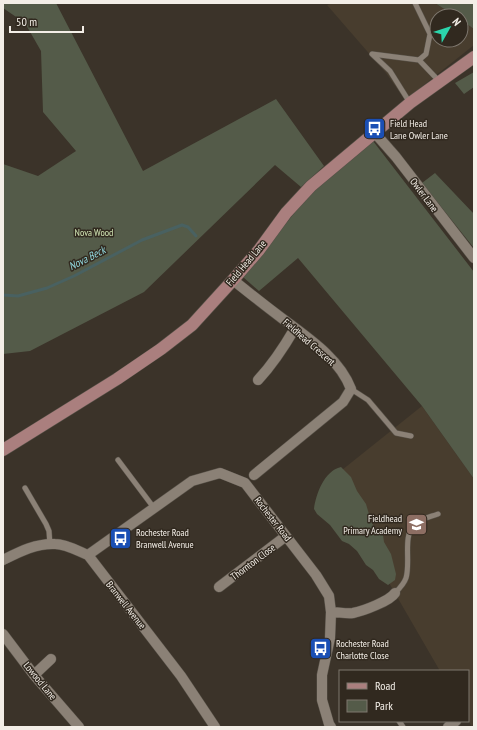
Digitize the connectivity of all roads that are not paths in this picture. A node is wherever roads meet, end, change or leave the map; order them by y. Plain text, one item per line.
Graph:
1 (415, 3) edge
2 (474, 57) edge
3 (419, 60) junction
4 (439, 81) junction
5 (410, 103) junction
6 (374, 132) junction
7 (474, 258) edge
8 (233, 280) junction
9 (295, 328) junction
10 (258, 380) dead end
11 (351, 389) junction
12 (411, 436) dead end
13 (3, 450) edge
14 (118, 460) dead end
15 (254, 475) dead end
16 (25, 488) dead end
17 (154, 508) junction
18 (438, 514) dead end
19 (286, 536) junction
20 (50, 545) junction
21 (88, 555) junction
22 (3, 560) edge
23 (219, 587) dead end
24 (395, 593) joint
25 (331, 612) junction
26 (3, 634) edge
27 (51, 659) dead end
28 (34, 675) junction
29 (78, 727) edge
30 (215, 727) edge
31 (331, 727) edge

1 - 3 lane
2 - 4 main road, Field Head Lane
3 - 4 lane
3 - 5 lane
4 - 5 main road, Field Head Lane
5 - 6 main road, Field Head Lane
6 - 7 street, Owler Lane
6 - 8 main road, Field Head Lane
8 - 9 street, Fieldhead Crescent
8 - 13 main road, Field Head Lane
9 - 10 street
9 - 11 street, Fieldhead Crescent
11 - 12 lane
11 - 15 street
14 - 17 lane
16 - 20 lane
17 - 19 street, Rochester Road
17 - 21 street, Rochester Road
18 - 24 lane
19 - 23 street, Thornton Close
19 - 25 street, Rochester Road
20 - 21 street
20 - 22 street
21 - 30 street, Branwell Avenue
24 - 25 street
25 - 31 street, Rochester Road
26 - 28 street, Lowood Lane
27 - 28 street
28 - 29 street, Lowood Lane

